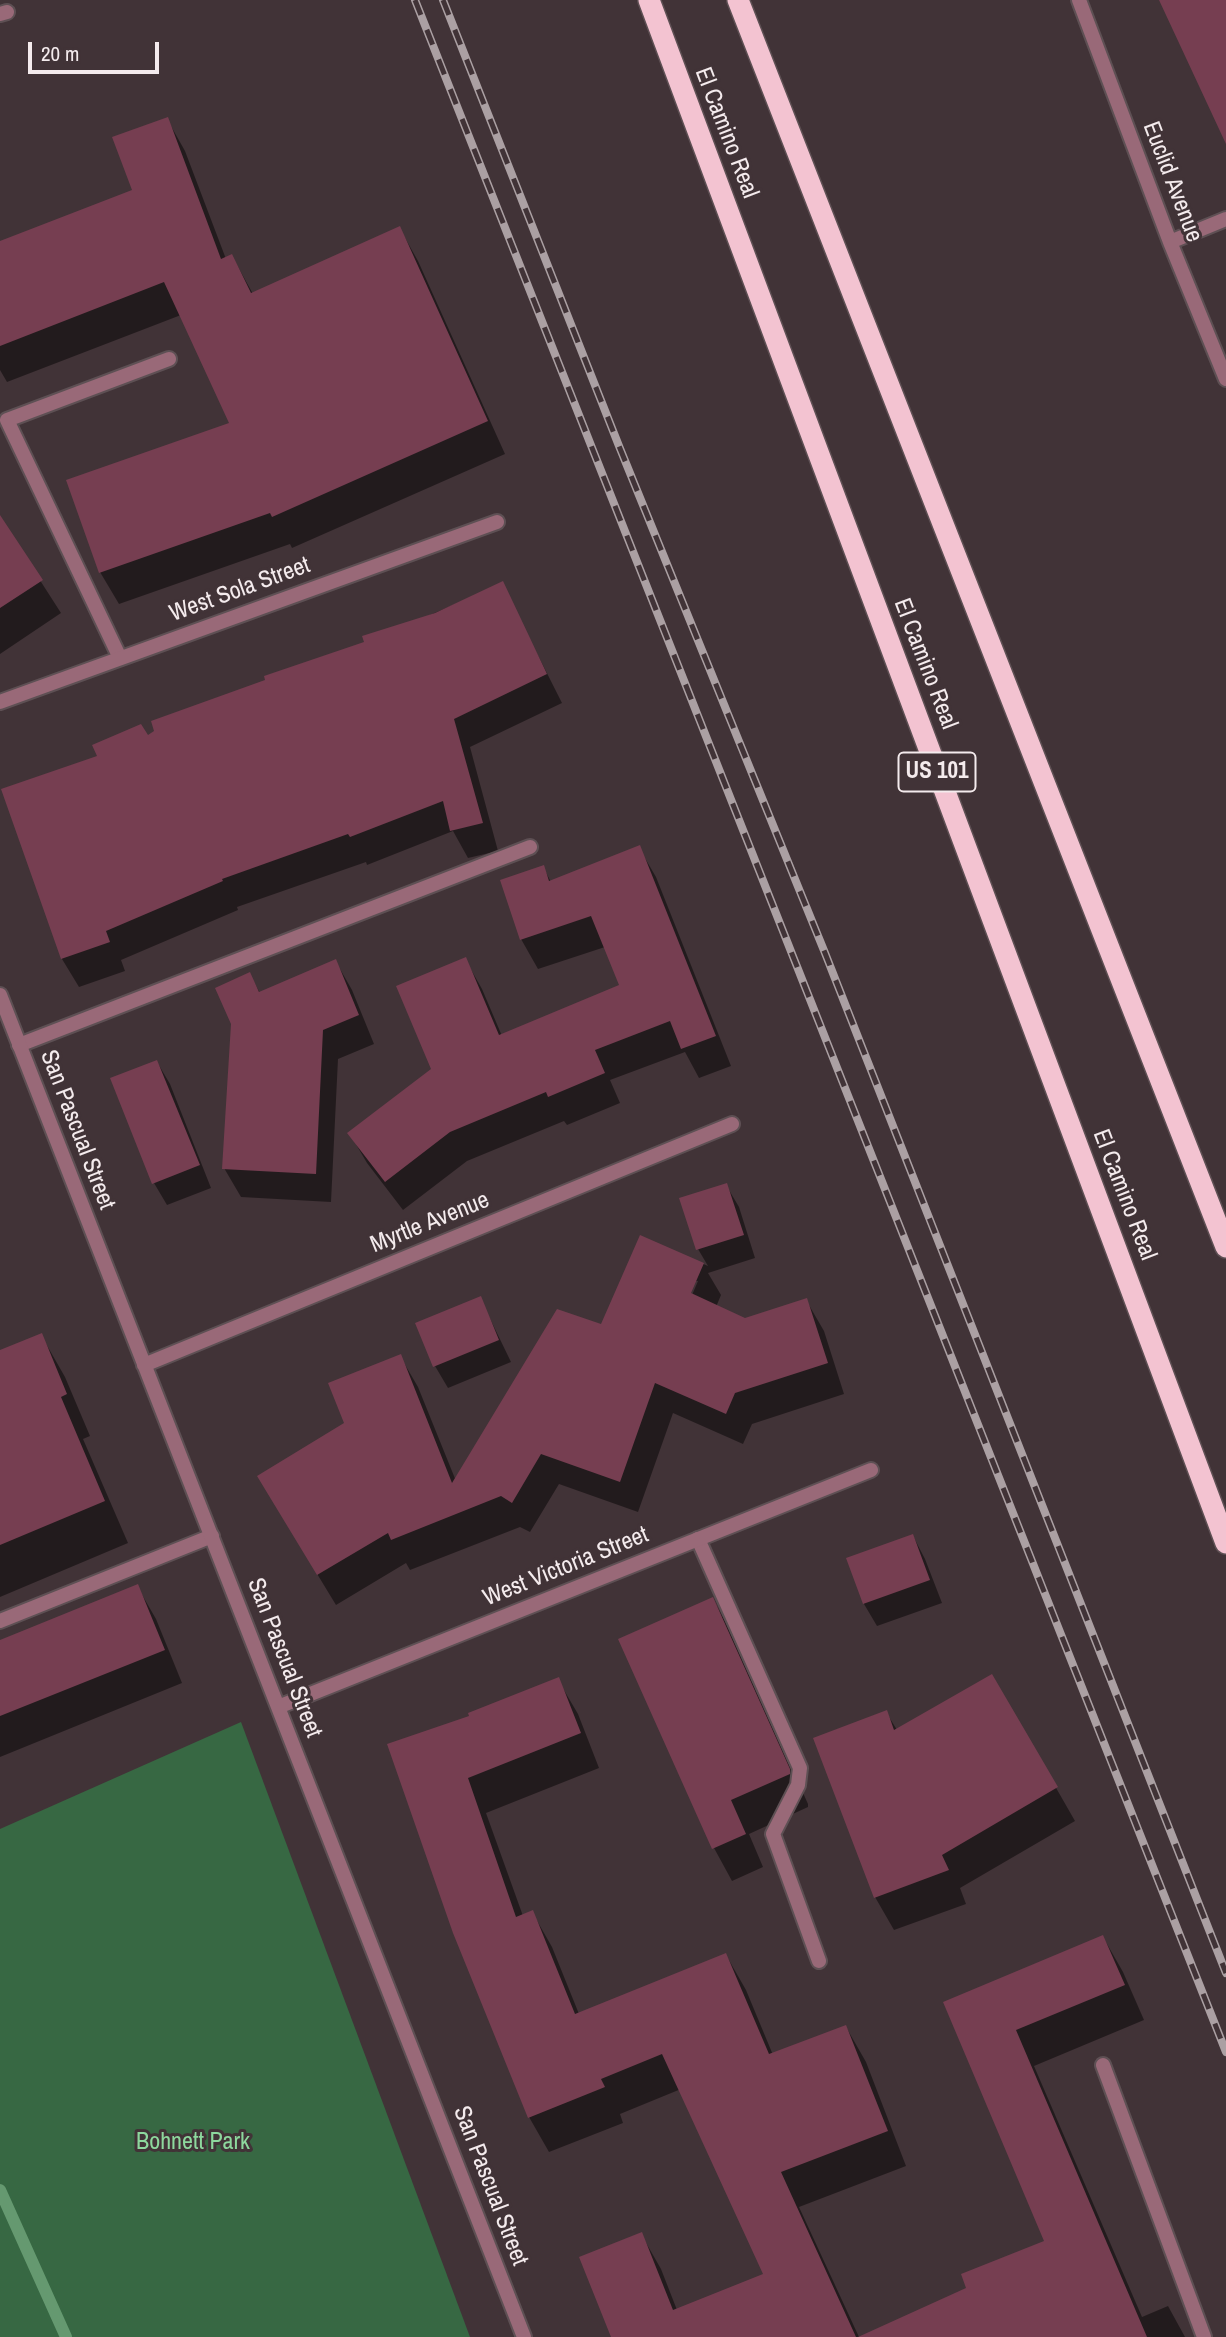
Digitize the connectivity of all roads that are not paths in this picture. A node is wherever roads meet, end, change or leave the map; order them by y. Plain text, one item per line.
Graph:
1 (649, 0) edge
2 (738, 0) edge
3 (1079, 0) edge
4 (1226, 219) edge
5 (1170, 242) junction
6 (169, 359) dead end
7 (1226, 379) edge
8 (496, 522) dead end
9 (120, 658) junction
10 (0, 702) edge
11 (530, 847) dead end
12 (1, 999) edge
13 (19, 1045) junction
14 (732, 1124) dead end
15 (1226, 1247) edge
16 (145, 1365) junction
17 (871, 1470) dead end
18 (212, 1536) junction
19 (698, 1539) junction
20 (1226, 1543) edge
21 (0, 1621) edge
22 (278, 1707) junction
23 (819, 1961) dead end
24 (1103, 2065) dead end
25 (524, 2337) edge
26 (1204, 2337) edge

1 - 20 highway, El Camino Real / US 101
2 - 15 highway
3 - 5 street, Euclid Avenue
4 - 5 street
5 - 7 street, Euclid Avenue
6 - 9 street
8 - 9 street, West Sola Street
9 - 10 street, West Sola Street
11 - 13 street
12 - 13 street, San Pascual Street
13 - 16 street, San Pascual Street
14 - 16 street, Myrtle Avenue
16 - 18 street, San Pascual Street
17 - 19 street, West Victoria Street
18 - 21 street
18 - 22 street, San Pascual Street
19 - 22 street, West Victoria Street
19 - 23 street
22 - 25 street, San Pascual Street
24 - 26 street

